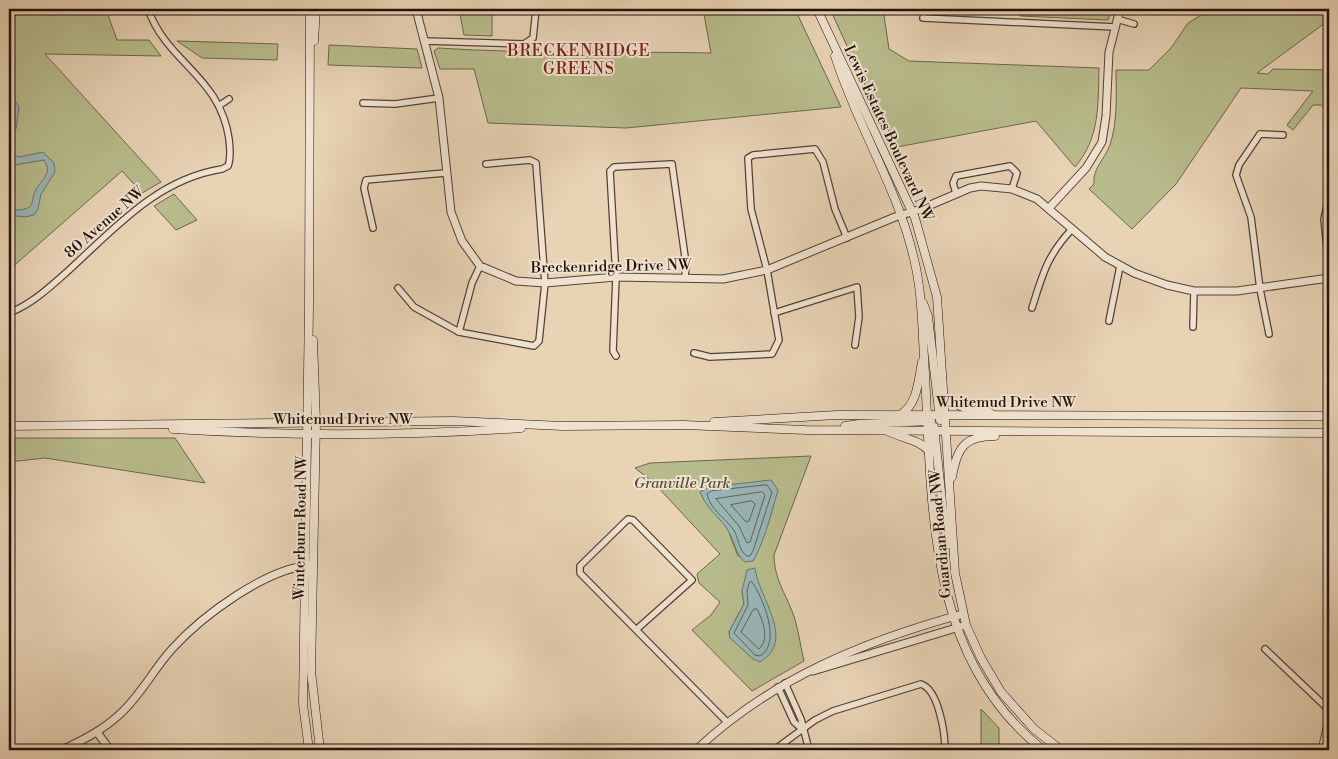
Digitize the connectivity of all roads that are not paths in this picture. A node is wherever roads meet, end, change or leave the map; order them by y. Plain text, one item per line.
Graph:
1 (148, 9) edge
2 (310, 9) edge
3 (316, 9) edge
4 (416, 9) edge
5 (536, 9) edge
6 (817, 9) edge
7 (925, 9) edge
8 (1120, 9) edge
9 (1117, 19) junction
10 (1134, 24) dead end
11 (1115, 27) junction
12 (831, 40) junction
13 (425, 41) junction
14 (311, 62) junction
15 (439, 98) junction
16 (229, 100) dead end
17 (363, 103) dead end
18 (220, 104) junction
19 (1283, 135) dead end
20 (486, 164) dead end
21 (445, 173) junction
22 (1012, 189) junction
23 (956, 194) junction
24 (1329, 197) edge
25 (1049, 208) junction
26 (912, 211) junction
27 (901, 215) junction
28 (372, 228) dead end
29 (1072, 229) junction
30 (847, 238) junction
31 (480, 266) junction
32 (1120, 266) junction
33 (1329, 268) edge
34 (767, 270) junction
35 (616, 277) junction
36 (685, 278) junction
37 (1329, 278) edge
38 (545, 283) junction
39 (398, 288) dead end
40 (1260, 289) junction
41 (1194, 291) junction
42 (920, 292) junction
43 (309, 307) junction
44 (1032, 308) dead end
45 (9, 313) edge
46 (774, 313) junction
47 (1109, 321) dead end
48 (1193, 327) dead end
49 (459, 332) junction
50 (1268, 334) dead end
51 (855, 345) dead end
52 (924, 350) junction
53 (694, 353) dead end
54 (616, 356) dead end
55 (944, 398) junction
56 (900, 415) junction
57 (997, 416) junction
58 (1329, 416) edge
59 (935, 418) junction
60 (316, 422) junction
61 (684, 425) junction
62 (9, 426) edge
63 (122, 426) junction
64 (563, 426) junction
65 (306, 427) junction
66 (828, 430) junction
67 (886, 430) junction
68 (932, 430) junction
69 (946, 430) junction
70 (1017, 431) junction
71 (1329, 432) edge
72 (316, 433) junction
73 (930, 452) junction
74 (949, 489) junction
75 (953, 553) junction
76 (309, 566) junction
77 (962, 614) junction
78 (952, 617) junction
79 (966, 625) junction
80 (956, 627) junction
81 (637, 629) junction
82 (1265, 649) dead end
83 (804, 673) junction
84 (785, 683) junction
85 (778, 687) junction
86 (1329, 714) edge
87 (1329, 719) edge
88 (727, 722) junction
89 (802, 729) junction
90 (97, 732) junction
91 (62, 750) edge
92 (110, 750) edge
93 (309, 750) edge
94 (320, 750) edge
95 (696, 750) edge
96 (774, 750) edge
97 (809, 750) edge
98 (945, 750) edge
99 (1043, 750) edge
100 (1060, 750) edge
101 (1322, 750) edge

1 - 18 street
2 - 14 main road, Winterburn Road NW
3 - 14 main road, Winterburn Road NW
4 - 13 street
5 - 13 street
6 - 12 main road, Lewis Estates Boulevard NW
7 - 11 street
8 - 9 street
9 - 10 street
9 - 11 street
11 - 25 street
12 - 26 main road, Lewis Estates Boulevard NW
12 - 27 main road, Lewis Estates Boulevard NW
13 - 15 street
14 - 43 main road, Winterburn Road NW
15 - 17 street
15 - 21 street
16 - 18 street
18 - 45 street, 80 Avenue NW
19 - 40 street
20 - 38 street
21 - 28 street
21 - 31 street
22 - 23 street, Breckenridge Drive NW
22 - 23 street
22 - 25 street, Breckenridge Drive NW
23 - 26 street, Breckenridge Drive NW
24 - 33 street
25 - 29 street, Breckenridge Drive NW
26 - 27 street, Breckenridge Drive NW
26 - 55 main road, Lewis Estates Boulevard NW
27 - 30 street, Breckenridge Drive NW
27 - 42 main road, Lewis Estates Boulevard NW
29 - 32 street, Breckenridge Drive NW
29 - 44 street
30 - 34 street, Breckenridge Drive NW
30 - 34 street
31 - 38 street, Breckenridge Drive NW
31 - 49 street
32 - 41 street, Breckenridge Drive NW
32 - 47 street
34 - 36 street, Breckenridge Drive NW
34 - 46 street
35 - 36 street, Breckenridge Drive NW
35 - 36 street
35 - 38 street, Breckenridge Drive NW
35 - 54 street
37 - 40 street, Breckenridge Drive NW
38 - 49 street
39 - 49 street
40 - 41 street, Breckenridge Drive NW
40 - 50 street
41 - 48 street
42 - 52 main road, Lewis Estates Boulevard NW
42 - 59 main road
43 - 60 main road, Winterburn Road NW
43 - 65 main road, Winterburn Road NW
46 - 51 street
46 - 53 street
52 - 56 main road
52 - 59 main road, Lewis Estates Boulevard NW
55 - 57 main road
55 - 59 main road, Lewis Estates Boulevard NW
56 - 59 main road, Whitemud Drive NW
56 - 61 main road, Whitemud Drive NW
57 - 58 main road, Whitemud Drive NW
57 - 59 main road, Whitemud Drive NW
59 - 66 main road
59 - 68 main road
59 - 69 main road, Guardian Road NW
60 - 64 main road, Whitemud Drive NW
60 - 65 main road
60 - 72 main road, Winterburn Road NW
61 - 64 main road, Whitemud Drive NW
61 - 66 main road, Whitemud Drive NW
62 - 63 main road, Whitemud Drive NW
63 - 65 main road, Whitemud Drive NW
63 - 65 main road, Whitemud Drive NW
64 - 72 main road, Whitemud Drive NW
65 - 72 main road, Whitemud Drive NW
65 - 76 main road, Winterburn Road NW
66 - 67 main road, Whitemud Drive NW
67 - 68 main road, Whitemud Drive NW
67 - 73 main road
68 - 69 main road, Whitemud Drive NW
68 - 73 main road, Guardian Road NW
68 - 75 main road
69 - 70 main road, Whitemud Drive NW
69 - 74 main road, Guardian Road NW
70 - 71 main road, Whitemud Drive NW
70 - 74 main road
72 - 76 main road, Winterburn Road NW
73 - 78 main road, Guardian Road NW
74 - 75 main road, Guardian Road NW
75 - 77 main road, Guardian Road NW
76 - 90 street
76 - 93 main road, Winterburn Road NW
76 - 94 main road, Winterburn Road NW
77 - 78 street
77 - 79 main road, Guardian Road NW
78 - 80 main road, Guardian Road NW
78 - 83 street
79 - 80 street
79 - 100 main road, Guardian Road NW
80 - 83 street
80 - 99 main road, Guardian Road NW
81 - 81 street
81 - 88 street
82 - 86 street
83 - 84 street
84 - 85 street
84 - 89 street
85 - 88 street
85 - 89 street
87 - 101 street
88 - 95 street
89 - 96 street
89 - 97 street
89 - 98 street
90 - 91 street
90 - 92 street

